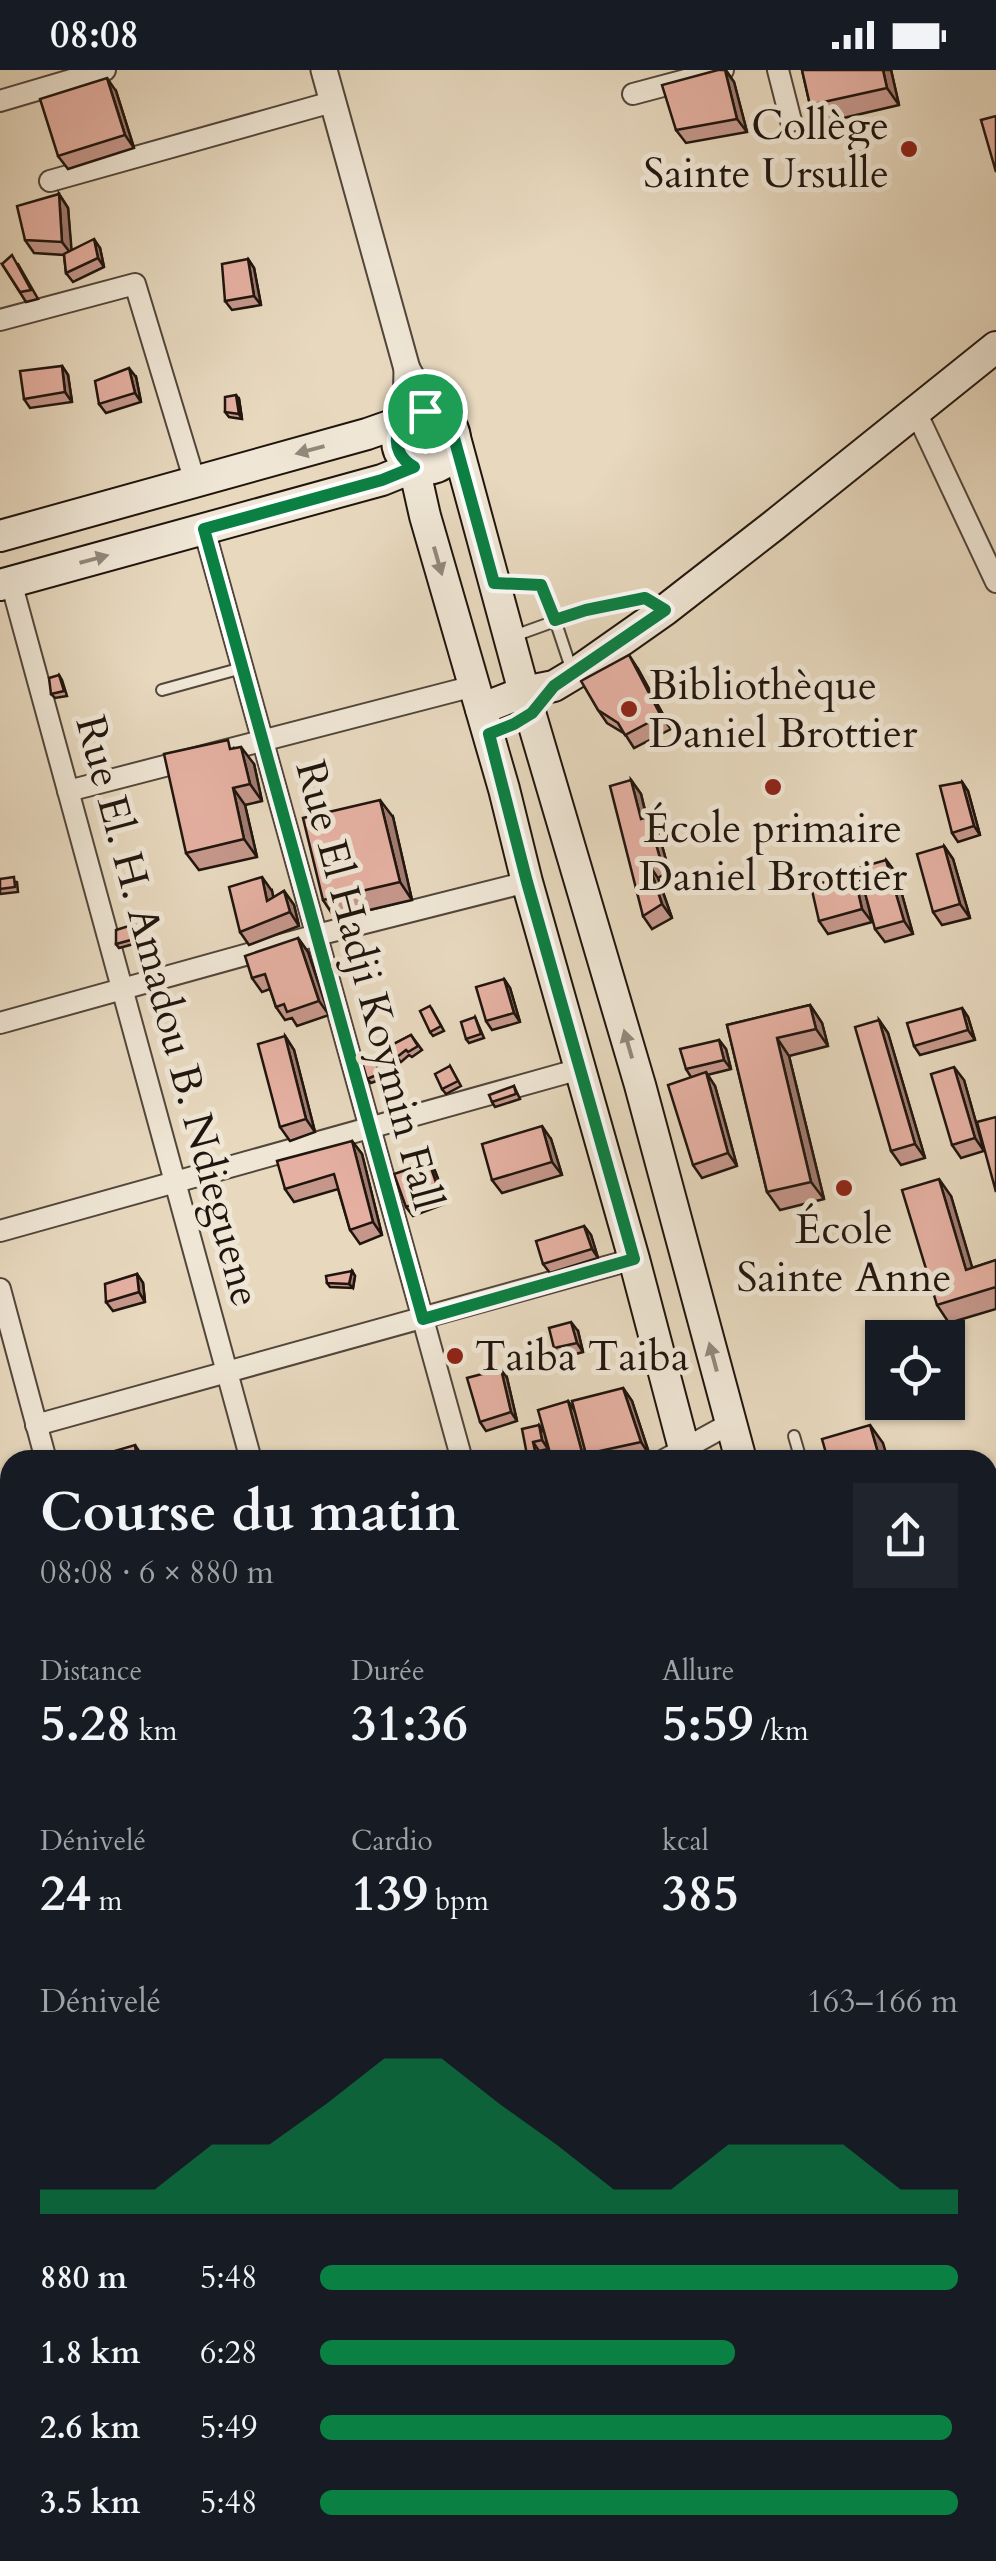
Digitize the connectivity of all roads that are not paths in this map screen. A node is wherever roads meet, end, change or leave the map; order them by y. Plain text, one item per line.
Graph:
1 (105, 70) edge
2 (324, 70) edge
3 (724, 70) edge
4 (778, 70) edge
5 (633, 94) dead end
6 (0, 101) edge
7 (332, 102) junction
8 (792, 121) dead end
9 (50, 181) dead end
10 (0, 320) edge
11 (996, 347) edge
12 (406, 370) junction
13 (916, 412) junction
14 (405, 420) junction
15 (447, 425) junction
16 (414, 467) junction
17 (195, 482) junction
18 (204, 529) junction
19 (0, 536) edge
20 (996, 582) edge
21 (494, 583) junction
22 (6, 584) edge
23 (665, 610) junction
24 (555, 620) junction
25 (509, 638) junction
26 (242, 668) junction
27 (162, 690) dead end
28 (546, 691) junction
29 (482, 710) junction
30 (263, 741) junction
31 (68, 791) junction
32 (527, 882) junction
33 (317, 935) junction
34 (123, 990) junction
35 (0, 1024) edge
36 (580, 1069) junction
37 (370, 1129) junction
38 (176, 1182) junction
39 (0, 1230) edge
40 (634, 1259) junction
41 (0, 1290) edge
42 (423, 1319) junction
43 (228, 1372) junction
44 (731, 1423) junction
45 (36, 1425) junction
46 (794, 1436) dead end
47 (43, 1450) edge
48 (248, 1450) edge
49 (459, 1450) edge
50 (677, 1450) edge
51 (688, 1450) edge
52 (738, 1450) edge
53 (799, 1450) edge

1 - 6 street
2 - 7 street
3 - 5 street
4 - 8 street
7 - 9 street
7 - 12 street
10 - 17 street
11 - 13 main road
12 - 14 street
12 - 15 street
13 - 20 street
13 - 23 main road
14 - 15 main road
14 - 16 main road
14 -> 17 main road
15 - 16 main road
15 - 21 main road
16 - 18 main road
16 -> 29 main road
17 - 19 main road
22 -> 18 main road
18 - 26 street, Rue El Hadji Koymin Fall
21 - 24 lane
21 - 25 main road
22 - 31 street, Rue El. H. Amadou B. Ndieguene
23 - 24 lane
23 - 28 main road
24 - 25 lane
24 - 28 lane
25 - 28 main road
26 - 27 lane
26 - 30 street, Rue El Hadji Koymin Fall
28 - 29 main road
44 -> 28 main road
29 - 30 street
29 - 32 main road
30 - 31 street
30 - 33 street, Rue El Hadji Koymin Fall
31 - 34 street, Rue El. H. Amadou B. Ndieguene
32 - 33 street
32 - 36 main road
33 - 34 street
33 - 37 street, Rue El Hadji Koymin Fall
34 - 35 street
34 - 38 street, Rue El. H. Amadou B. Ndieguene
36 - 37 street
36 - 40 main road
37 - 38 street
37 - 42 street, Rue El Hadji Koymin Fall
38 - 39 street
38 - 43 street, Rue El. H. Amadou B. Ndieguene
40 - 42 street
40 - 50 main road
41 - 45 street
42 - 43 street
42 - 49 street, Rue El Hadji Koymin Fall
43 - 45 street
43 - 48 street, Rue El. H. Amadou B. Ndieguene
44 - 51 street
44 - 52 main road
45 - 47 street
46 - 53 lane

